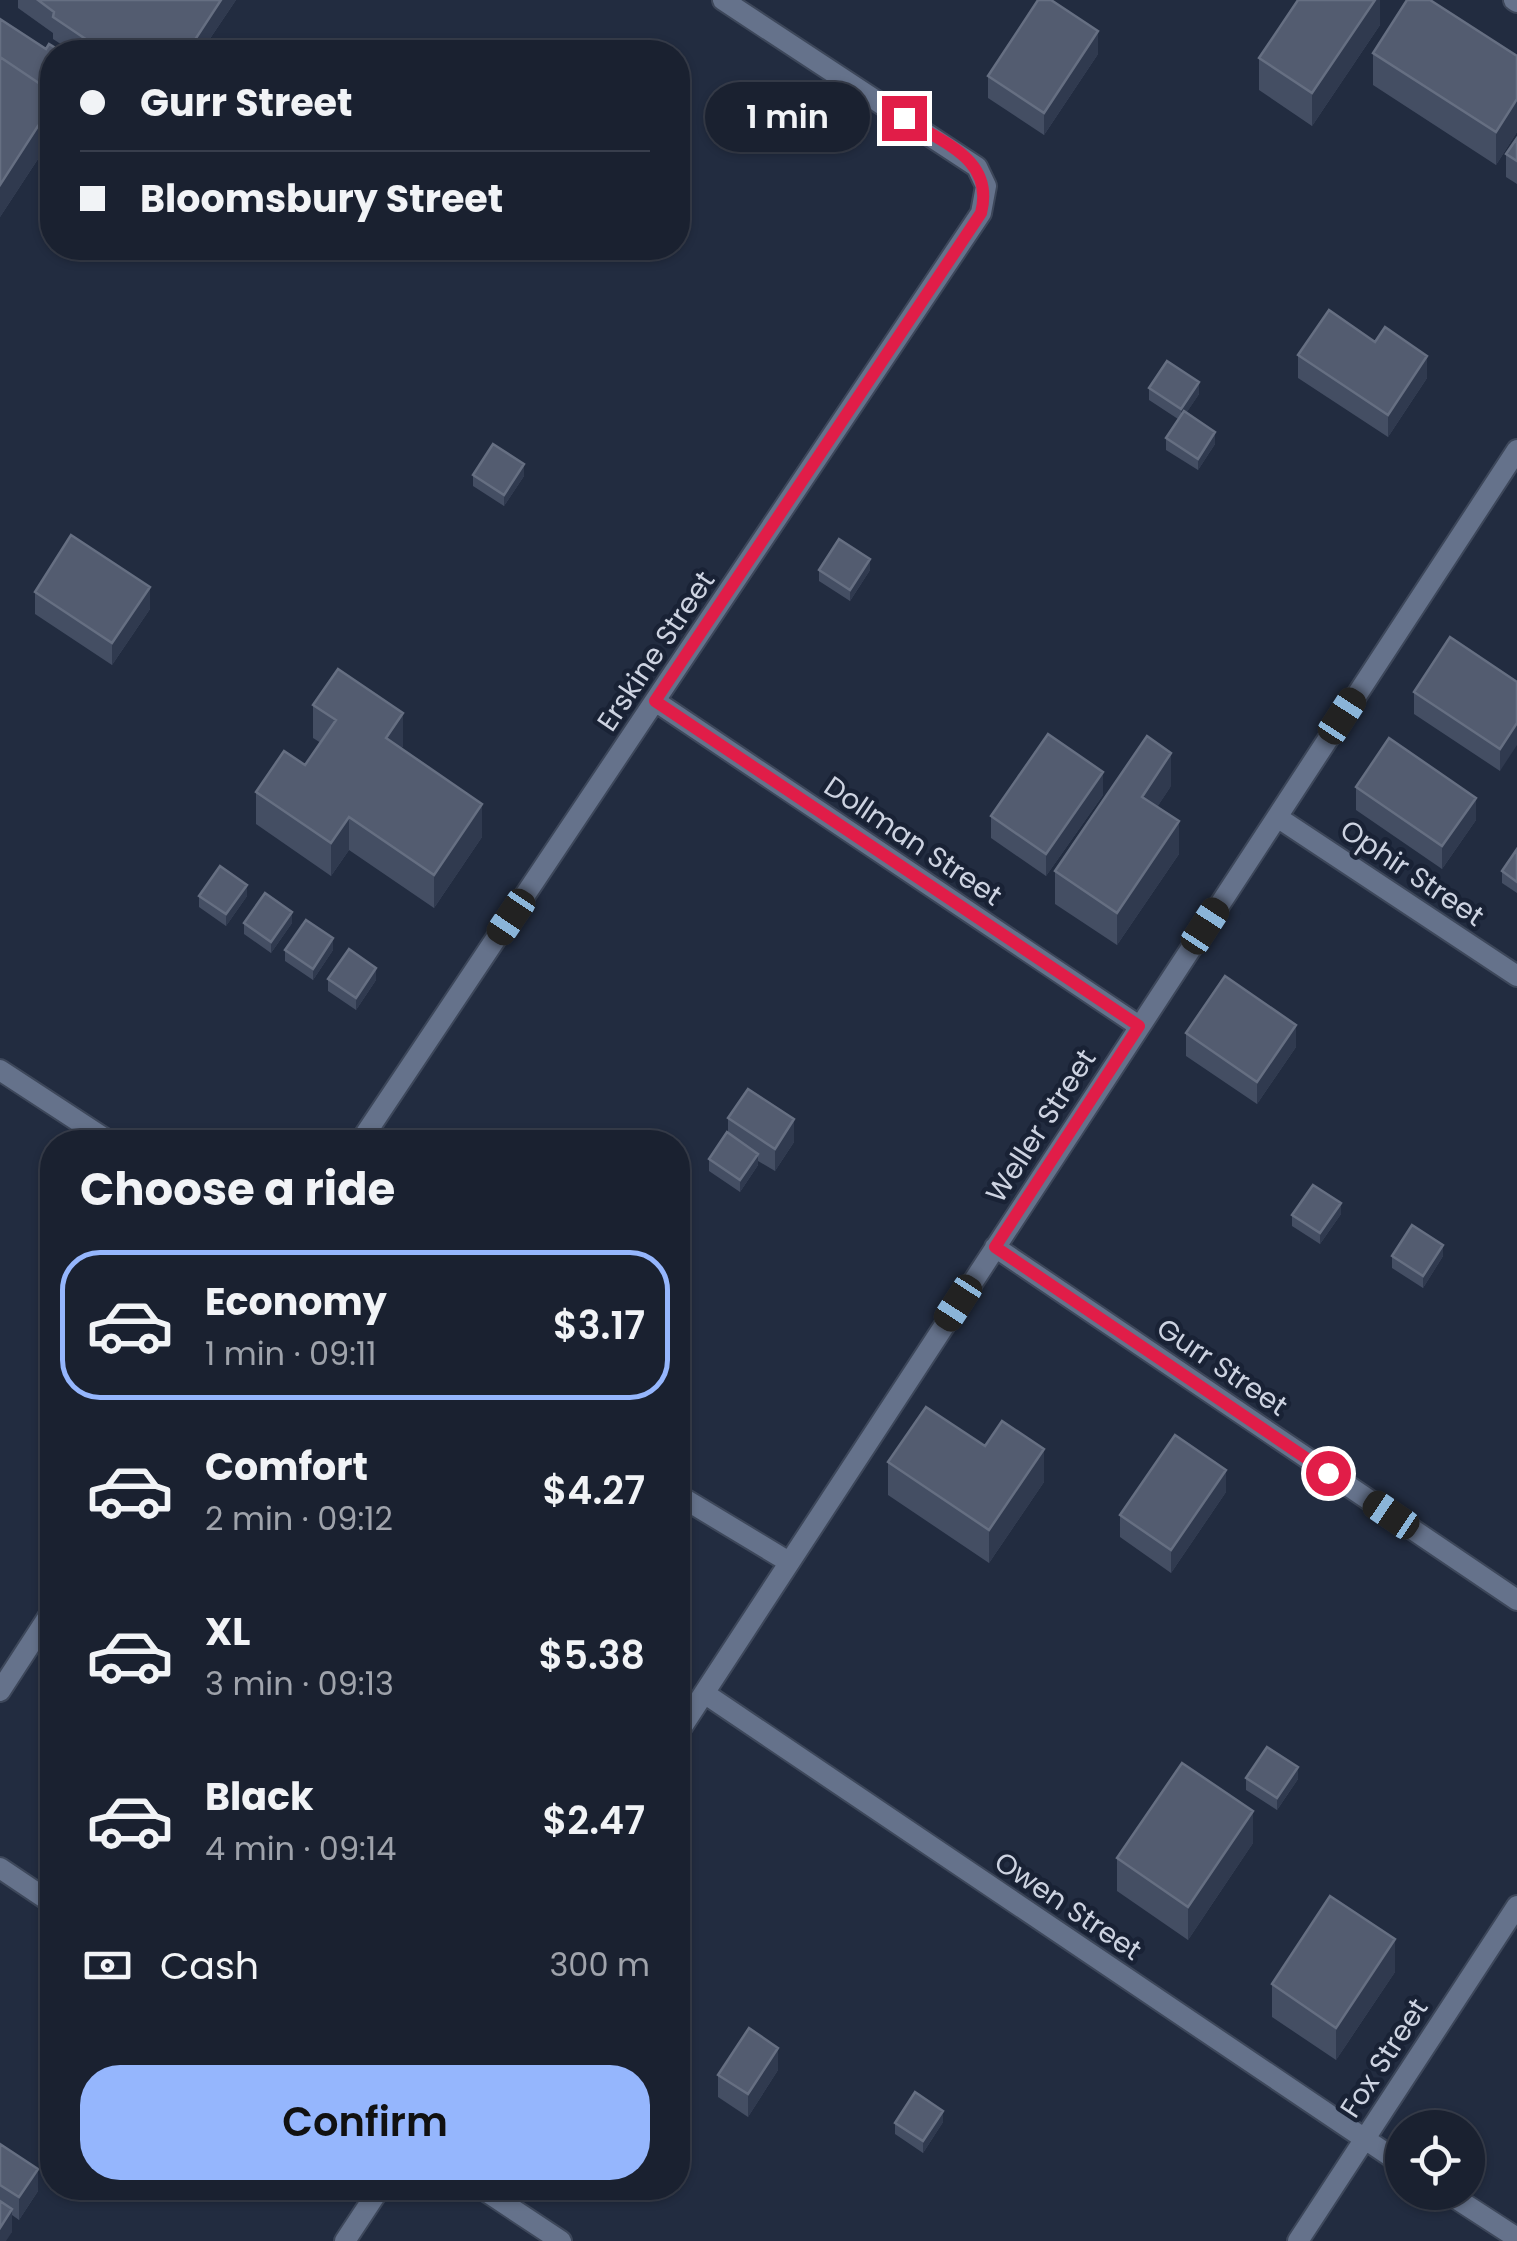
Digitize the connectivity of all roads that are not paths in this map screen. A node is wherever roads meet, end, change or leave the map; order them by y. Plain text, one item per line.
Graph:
1 (723, 0) edge
2 (1517, 450) edge
3 (655, 701) junction
4 (1277, 816) junction
5 (1517, 976) edge
6 (1139, 1026) junction
7 (0, 1070) edge
8 (92, 1130) edge
9 (368, 1130) edge
10 (995, 1247) junction
11 (690, 1502) edge
12 (789, 1562) junction
13 (1517, 1600) edge
14 (40, 1629) edge
15 (0, 1691) edge
16 (704, 1693) junction
17 (690, 1715) edge
18 (2, 1873) edge
19 (40, 1896) edge
20 (1517, 1906) edge
21 (1364, 2140) junction
22 (1385, 2153) edge
23 (372, 2200) edge
24 (499, 2200) edge
25 (1474, 2210) edge
26 (1517, 2238) edge
27 (345, 2241) edge
28 (561, 2241) edge
29 (1298, 2241) edge

1 - 3 street, Erskine Street
2 - 4 street, Weller Street
3 - 6 street, Dollman Street
3 - 9 street, Erskine Street
4 - 5 street, Ophir Street
4 - 6 street, Weller Street
6 - 10 street, Weller Street
7 - 8 street
10 - 12 street, Weller Street
10 - 13 street, Gurr Street
11 - 12 street
12 - 16 street, Weller Street
14 - 15 street
16 - 17 street, Weller Street
16 - 21 street, Owen Street
18 - 19 street
20 - 21 street, Fox Street
21 - 22 street, Owen Street
21 - 29 street, Fox Street
23 - 27 street
24 - 28 street
25 - 26 street

